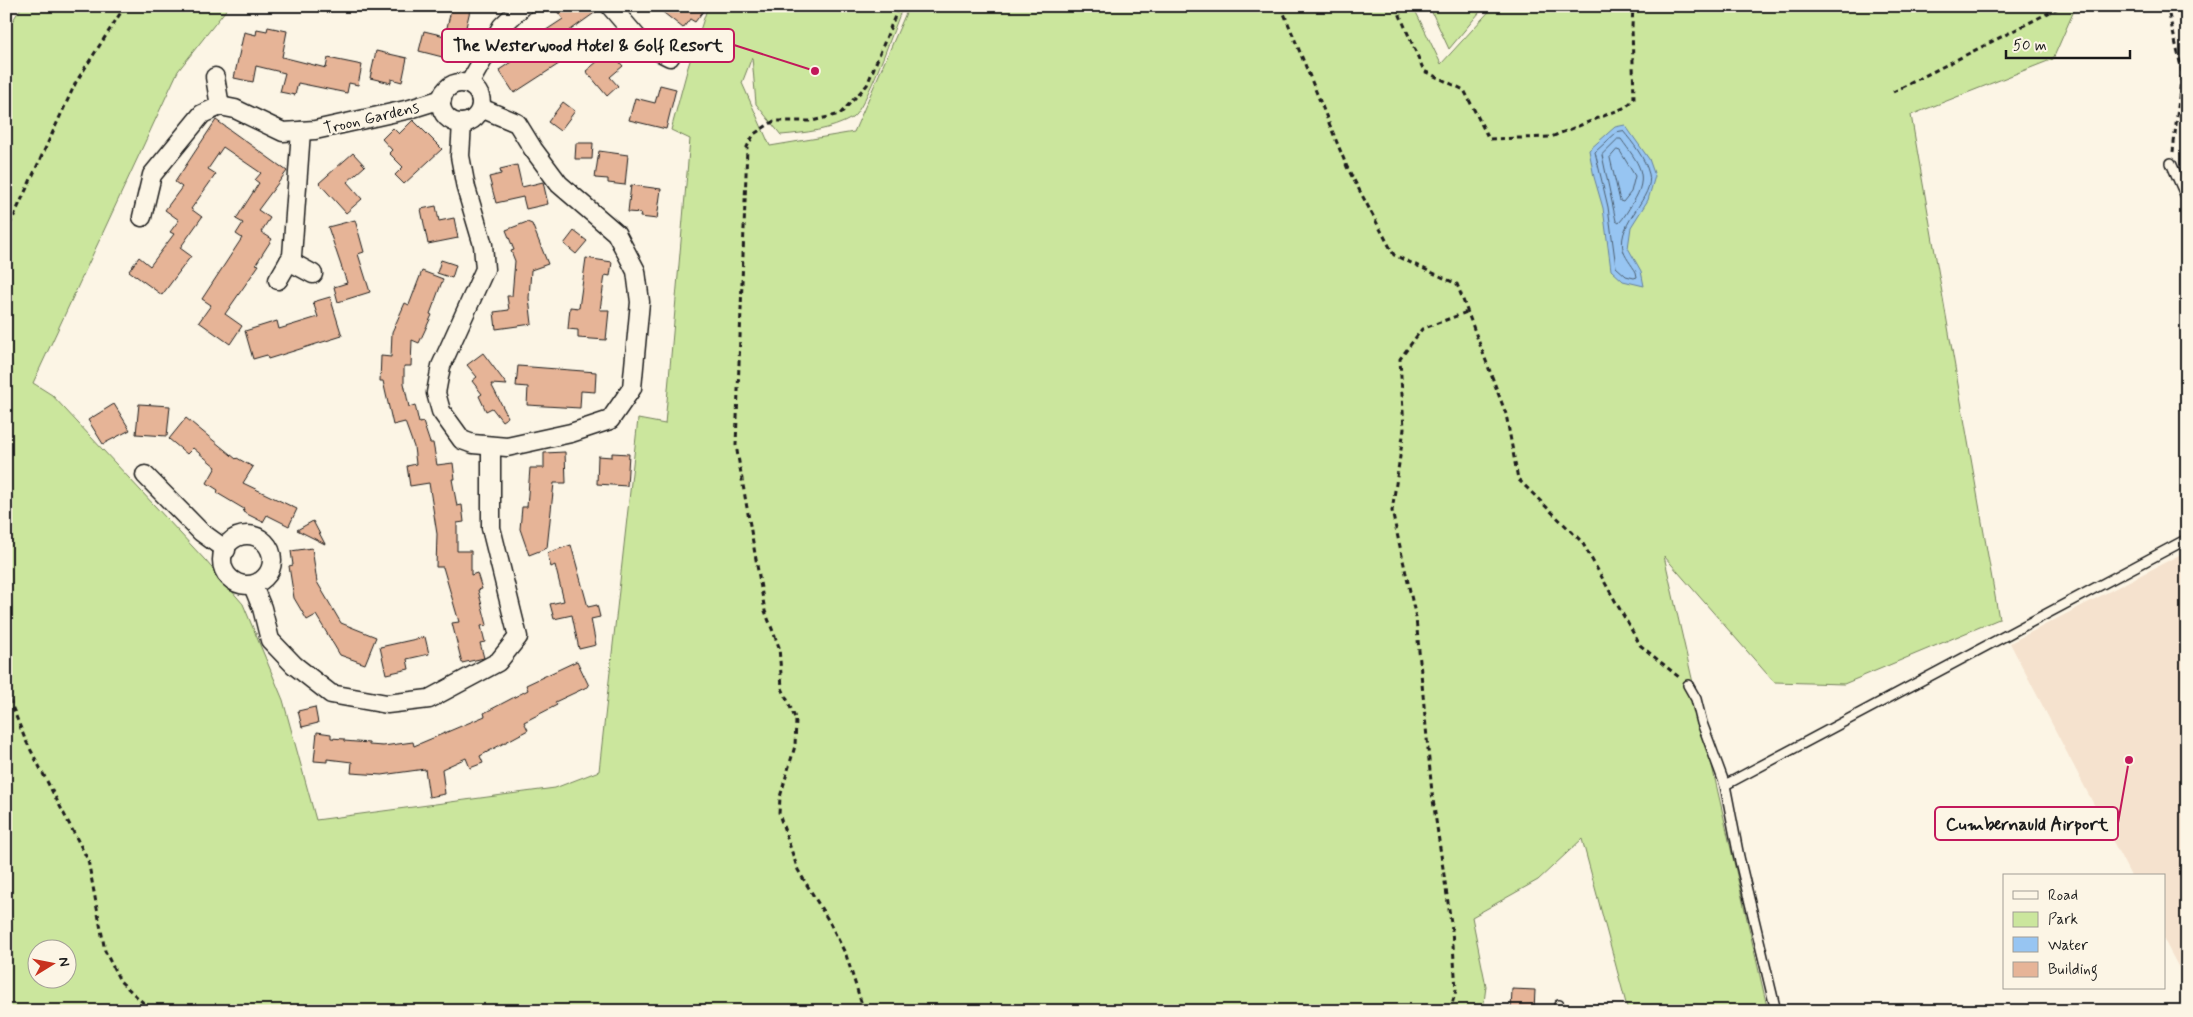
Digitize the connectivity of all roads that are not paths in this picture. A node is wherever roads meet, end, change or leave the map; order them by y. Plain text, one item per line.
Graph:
1 (523, 6) edge
2 (610, 6) edge
3 (670, 58) dead end
4 (215, 77) dead end
5 (469, 84) junction
6 (442, 99) junction
7 (220, 106) junction
8 (481, 108) junction
9 (462, 123) junction
10 (301, 131) junction
11 (2171, 163) road end
12 (2187, 199) edge
13 (142, 217) dead end
14 (289, 261) junction
15 (313, 274) dead end
16 (278, 280) dead end
17 (491, 446) junction
18 (145, 475) dead end
19 (2187, 539) edge
20 (226, 550) junction
21 (253, 586) junction
22 (1688, 685) road end
23 (1725, 785) junction
24 (1776, 1011) edge

1 - 5 street
2 - 3 street
4 - 7 street
5 - 6 street
5 - 8 street
6 - 9 street
6 - 10 street, Troon Gardens
7 - 10 street, Troon Gardens
7 - 13 street
8 - 9 street
8 - 17 street
9 - 17 street
10 - 14 street, Troon Gardens
11 - 12 lane
14 - 15 street
14 - 16 street, Troon Gardens
17 - 21 street
18 - 20 street
19 - 23 lane
20 - 21 street
20 - 21 street
22 - 23 lane
23 - 24 lane

